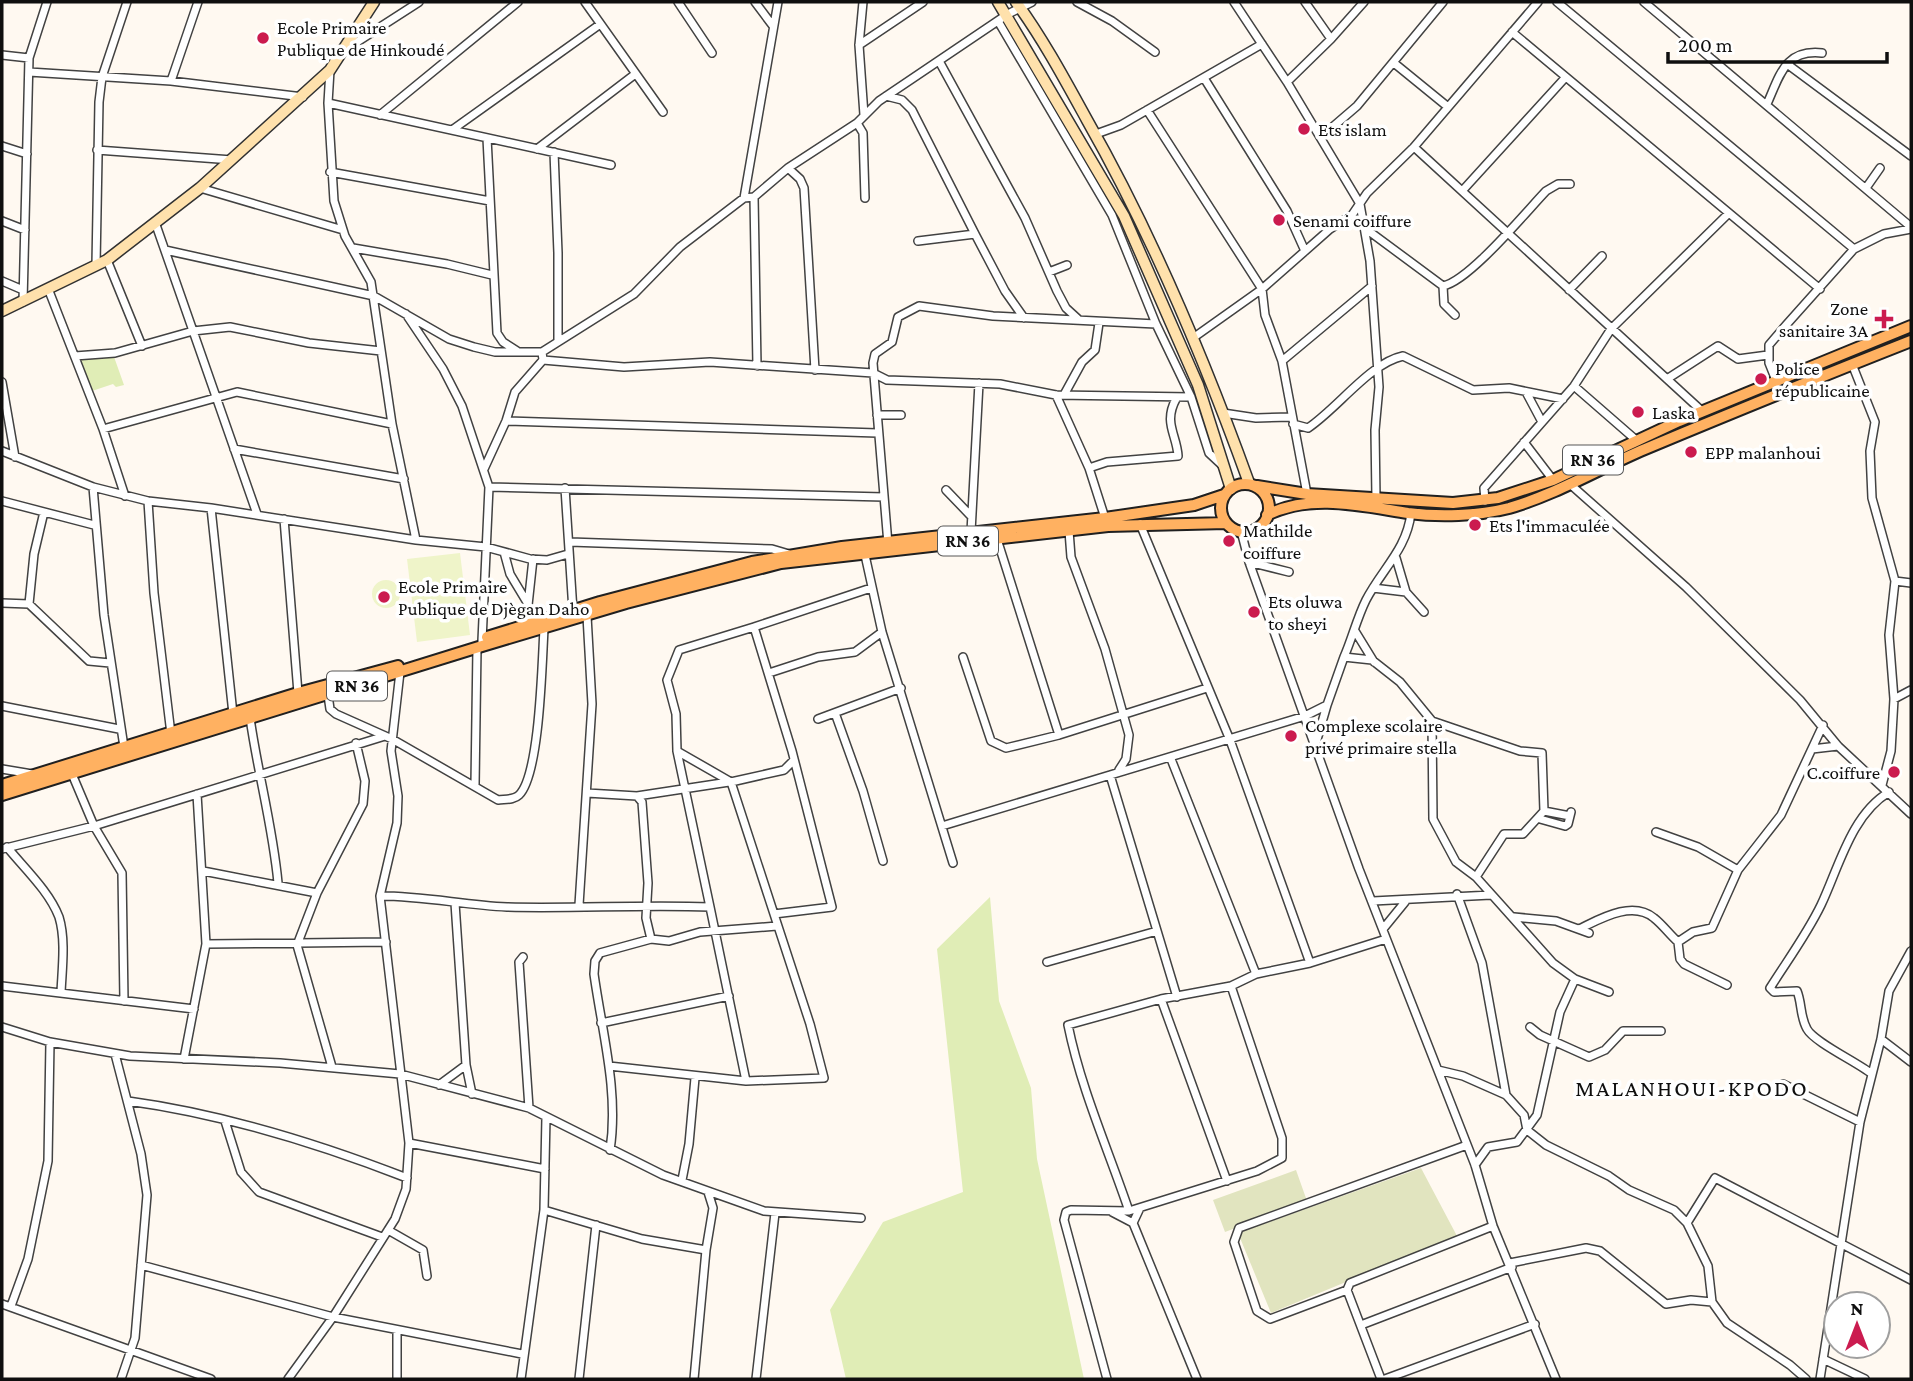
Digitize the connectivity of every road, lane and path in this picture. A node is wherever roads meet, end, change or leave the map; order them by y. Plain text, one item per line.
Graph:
1 (47, 2) edge
2 (127, 2) edge
3 (198, 2) edge
4 (374, 2) edge
5 (419, 2) edge
6 (518, 2) edge
7 (585, 2) edge
8 (678, 2) edge
9 (755, 2) edge
10 (778, 2) edge
11 (863, 2) edge
12 (923, 2) edge
13 (998, 2) edge
14 (1032, 2) edge
15 (1077, 2) edge
16 (1234, 2) edge
17 (1305, 2) edge
18 (1364, 2) edge
19 (1443, 2) edge
20 (1538, 2) edge
21 (1557, 2) edge
22 (1644, 2) edge
23 (1018, 5) edge
24 (1008, 13) junction
25 (998, 21) junction
26 (599, 25) junction
27 (774, 26) junction
28 (1512, 32) junction
29 (1331, 39) junction
30 (1262, 44) junction
31 (859, 45) junction
32 (342, 51) junction
33 (1155, 52) dead end
34 (712, 53) dead end
35 (1822, 53) dead end
36 (2, 55) edge
37 (29, 58) junction
38 (939, 61) junction
39 (1394, 63) junction
40 (1787, 64) junction
41 (330, 70) junction
42 (29, 72) junction
43 (634, 75) junction
44 (102, 77) junction
45 (1204, 78) junction
46 (1564, 79) junction
47 (171, 81) junction
48 (1287, 82) junction
49 (886, 96) junction
50 (303, 97) junction
51 (328, 103) junction
52 (1767, 104) junction
53 (1448, 107) junction
54 (1147, 110) junction
55 (663, 112) dead end
56 (380, 114) junction
57 (864, 115) junction
58 (857, 123) junction
59 (452, 130) junction
60 (1096, 134) junction
61 (1321, 137) junction
62 (487, 138) junction
63 (2, 146) edge
64 (1414, 147) junction
65 (537, 149) junction
66 (97, 150) junction
67 (554, 152) junction
68 (27, 154) junction
69 (1911, 156) edge
70 (233, 160) junction
71 (611, 164) dead end
72 (788, 168) junction
73 (1880, 168) dead end
74 (330, 172) junction
75 (1570, 184) dead end
76 (200, 188) junction
77 (1867, 188) junction
78 (1463, 190) junction
79 (754, 197) junction
80 (744, 198) junction
81 (865, 198) dead end
82 (490, 201) junction
83 (1360, 204) junction
84 (1728, 214) junction
85 (2, 221) edge
86 (156, 225) junction
87 (1911, 228) edge
88 (1366, 229) junction
89 (25, 230) junction
90 (343, 230) junction
91 (1506, 232) junction
92 (975, 234) junction
93 (918, 241) dead end
94 (353, 248) junction
95 (1854, 249) junction
96 (164, 250) junction
97 (1305, 251) junction
98 (1602, 256) dead end
99 (107, 260) junction
100 (96, 265) junction
101 (1067, 265) dead end
102 (1049, 272) junction
103 (492, 275) junction
104 (2, 281) edge
105 (1372, 286) junction
106 (1443, 286) junction
107 (1262, 289) junction
108 (1820, 289) junction
109 (23, 290) junction
110 (1569, 290) junction
111 (49, 291) junction
112 (374, 296) junction
113 (23, 303) junction
114 (2, 311) edge
115 (406, 314) junction
116 (1455, 315) dead end
117 (1024, 318) junction
118 (1082, 321) junction
119 (1099, 323) junction
120 (1156, 324) junction
121 (1911, 326) edge
122 (1611, 329) junction
123 (193, 331) junction
124 (1193, 338) junction
125 (558, 341) junction
126 (1911, 341) edge
127 (142, 346) junction
128 (381, 351) junction
129 (517, 351) junction
130 (1768, 355) junction
131 (75, 356) junction
132 (543, 356) junction
133 (1282, 360) junction
134 (1852, 364) junction
135 (757, 366) junction
136 (815, 370) junction
137 (1376, 371) junction
138 (873, 373) junction
139 (1667, 379) junction
140 (2, 382) edge
141 (979, 383) junction
142 (1777, 383) junction
143 (1574, 386) junction
144 (1527, 392) junction
145 (1065, 393) junction
146 (1056, 395) junction
147 (216, 396) junction
148 (1191, 397) junction
149 (1175, 399) junction
150 (1563, 399) junction
151 (1703, 412) junction
152 (1223, 413) junction
153 (877, 415) junction
154 (901, 415) dead end
155 (506, 421) junction
156 (1293, 421) junction
157 (1542, 422) junction
158 (392, 424) junction
159 (103, 429) junction
160 (1308, 429) junction
161 (877, 433) junction
162 (1296, 440) junction
163 (1636, 440) junction
164 (1524, 442) junction
165 (234, 449) junction
166 (2, 451) edge
167 (15, 457) junction
168 (1089, 468) junction
169 (1225, 468) junction
170 (484, 469) junction
171 (404, 479) junction
172 (1553, 480) junction
173 (1253, 485) junction
174 (1571, 485) junction
175 (93, 487) junction
176 (489, 487) junction
177 (565, 488) junction
178 (946, 490) dead end
179 (1228, 492) junction
180 (1307, 494) junction
181 (125, 496) junction
182 (884, 497) junction
183 (1376, 498) junction
184 (2, 501) edge
185 (148, 501) junction
186 (1485, 501) junction
187 (211, 508) junction
188 (44, 512) junction
189 (1411, 513) junction
190 (257, 514) junction
191 (970, 514) junction
192 (1268, 515) junction
193 (1105, 518) junction
194 (284, 519) junction
195 (1226, 523) junction
196 (1140, 524) junction
197 (94, 525) junction
198 (1069, 531) junction
199 (1241, 531) junction
200 (971, 532) junction
201 (998, 539) junction
202 (416, 540) junction
203 (570, 542) junction
204 (888, 544) junction
205 (486, 547) junction
206 (504, 552) junction
207 (568, 554) junction
208 (789, 555) junction
209 (866, 555) junction
210 (1396, 558) junction
211 (533, 559) junction
212 (1249, 562) junction
213 (1289, 572) dead end
214 (1895, 581) junction
215 (1911, 583) edge
216 (1373, 587) junction
217 (872, 588) junction
218 (1406, 592) junction
219 (2, 603) edge
220 (29, 604) junction
221 (528, 605) junction
222 (573, 611) junction
223 (1424, 612) dead end
224 (587, 616) junction
225 (532, 623) junction
226 (754, 627) junction
227 (544, 629) junction
228 (1355, 631) junction
229 (882, 632) junction
230 (481, 644) junction
231 (963, 657) dead end
232 (1344, 657) junction
233 (1375, 662) junction
234 (110, 663) junction
235 (400, 672) junction
236 (769, 673) junction
237 (901, 688) junction
238 (1207, 688) junction
239 (1911, 690) edge
240 (298, 693) junction
241 (328, 695) junction
242 (1894, 699) junction
243 (1327, 705) junction
244 (2, 706) edge
245 (835, 713) junction
246 (233, 714) junction
247 (1123, 715) junction
248 (1305, 716) junction
249 (250, 718) junction
250 (818, 719) dead end
251 (1432, 721) junction
252 (1823, 725) junction
253 (119, 729) junction
254 (171, 734) junction
255 (1059, 735) junction
256 (388, 738) junction
257 (1230, 740) junction
258 (356, 743) junction
259 (1316, 743) junction
260 (1838, 746) junction
261 (124, 747) junction
262 (1812, 749) junction
263 (677, 751) junction
264 (1126, 759) junction
265 (1171, 759) junction
266 (794, 760) junction
267 (1133, 766) junction
268 (2, 769) edge
269 (784, 770) junction
270 (1119, 770) junction
271 (72, 774) junction
272 (34, 775) junction
273 (258, 775) junction
274 (798, 775) junction
275 (1110, 775) junction
276 (731, 782) junction
277 (2, 785) edge
278 (475, 785) junction
279 (1882, 785) junction
280 (684, 791) junction
281 (1889, 792) junction
282 (587, 793) junction
283 (197, 794) junction
284 (2, 795) edge
285 (637, 796) junction
286 (1571, 814) dead end
287 (1911, 814) edge
288 (1542, 815) junction
289 (94, 825) junction
290 (943, 826) junction
291 (1656, 832) dead end
292 (4, 848) edge
293 (883, 861) dead end
294 (953, 863) dead end
295 (1738, 870) junction
296 (203, 871) junction
297 (1476, 877) junction
298 (278, 883) junction
299 (317, 893) junction
300 (1457, 894) junction
301 (1491, 895) junction
302 (380, 896) junction
303 (1373, 901) junction
304 (1405, 901) junction
305 (455, 903) junction
306 (579, 905) junction
307 (647, 905) junction
308 (710, 907) junction
309 (774, 914) junction
310 (1513, 916) junction
311 (777, 926) junction
312 (1383, 929) junction
313 (1579, 929) junction
314 (715, 931) junction
315 (1157, 931) junction
316 (1589, 933) dead end
317 (651, 939) junction
318 (1387, 939) junction
319 (386, 942) junction
320 (1678, 942) junction
321 (206, 944) junction
322 (297, 945) junction
323 (1911, 951) edge
324 (523, 957) dead end
325 (1047, 962) dead end
326 (1310, 963) junction
327 (1256, 974) junction
328 (1575, 979) junction
329 (1727, 985) dead end
330 (2, 986) edge
331 (1231, 986) junction
332 (1609, 992) dead end
333 (61, 993) junction
334 (729, 996) junction
335 (1177, 997) junction
336 (1161, 999) junction
337 (124, 1001) junction
338 (194, 1009) junction
339 (601, 1023) junction
340 (2, 1027) edge
341 (1530, 1027) dead end
342 (1661, 1031) dead end
343 (1881, 1039) junction
344 (1555, 1041) junction
345 (50, 1042) junction
346 (115, 1054) junction
347 (184, 1059) junction
348 (1911, 1062) edge
349 (466, 1065) junction
350 (331, 1066) junction
351 (609, 1066) junction
352 (1438, 1070) junction
353 (400, 1074) junction
354 (1872, 1074) junction
355 (695, 1078) junction
356 (746, 1081) junction
357 (1783, 1084) dead end
358 (439, 1085) junction
359 (472, 1094) junction
360 (1506, 1095) junction
361 (128, 1101) junction
362 (529, 1108) junction
363 (545, 1117) junction
364 (225, 1121) junction
365 (1860, 1122) junction
366 (1527, 1129) junction
367 (409, 1143) junction
368 (1467, 1145) junction
369 (610, 1150) junction
370 (1475, 1165) junction
371 (545, 1169) junction
372 (407, 1178) junction
373 (682, 1180) junction
374 (1227, 1181) junction
375 (708, 1192) junction
376 (724, 1198) junction
377 (713, 1208) junction
378 (1140, 1208) junction
379 (544, 1210) junction
380 (1109, 1211) junction
381 (1129, 1211) junction
382 (775, 1213) junction
383 (861, 1218) dead end
384 (1133, 1223) junction
385 (1687, 1223) junction
386 (596, 1225) junction
387 (1493, 1226) junction
388 (388, 1230) junction
389 (382, 1237) junction
390 (1841, 1245) junction
391 (706, 1250) junction
392 (141, 1265) junction
393 (1511, 1265) junction
394 (427, 1276) dead end
395 (1911, 1280) edge
396 (1347, 1290) junction
397 (1834, 1290) edge
398 (1712, 1302) junction
399 (2, 1304) edge
400 (11, 1306) junction
401 (333, 1317) junction
402 (1535, 1324) junction
403 (1362, 1325) junction
404 (397, 1330) junction
405 (132, 1350) junction
406 (522, 1354) junction
407 (1824, 1360) edge
408 (1826, 1360) edge
409 (187, 1375) edge
410 (121, 1379) edge
411 (211, 1379) edge
412 (288, 1379) edge
413 (397, 1379) edge
414 (521, 1379) edge
415 (579, 1379) edge
416 (694, 1379) edge
417 (756, 1379) edge
418 (1107, 1379) edge
419 (1197, 1379) edge
420 (1383, 1379) edge
421 (1556, 1379) edge
422 (1805, 1379) edge
423 (1820, 1379) edge
424 (1865, 1379) edge

1 - 37 street
2 - 44 street
3 - 47 street
4 - 32 main road
5 - 32 street
6 - 56 street
7 - 26 street
8 - 34 street
9 - 27 street
10 - 27 street
11 - 31 street
12 - 31 street
13 - 24 main road
14 - 23 street
15 - 33 street
16 - 30 street
17 - 29 street
18 - 29 street
19 - 39 street
20 - 28 street
21 - 95 street
22 - 52 street
23 - 24 street
23 - 60 main road
24 - 25 street
24 - 169 main road
25 - 38 street
25 - 120 street
26 - 43 street
26 - 59 street
27 - 80 street
28 - 46 street
28 - 53 street
29 - 48 street
30 - 45 street
30 - 48 street
31 - 57 street
32 - 41 main road
35 - 40 street
36 - 37 street
37 - 42 street
38 - 49 street
38 - 102 street
39 - 53 street
39 - 61 street
40 - 52 street
40 - 69 street
41 - 50 main road
41 - 51 street
42 - 44 street
42 - 68 street
43 - 55 street
43 - 65 street
44 - 47 street
44 - 66 street
45 - 54 street
45 - 97 street
46 - 78 street
46 - 84 street
47 - 50 street
48 - 61 street
49 - 57 street
49 - 92 street
50 - 70 main road
51 - 56 street
51 - 74 street
52 - 77 street
53 - 64 street
54 - 60 street
54 - 107 street
56 - 59 street
57 - 58 street
58 - 72 street
58 - 81 street
59 - 62 street
60 - 124 main road
61 - 83 street
62 - 65 street
62 - 82 street
63 - 68 street
64 - 78 street
64 - 83 street
65 - 67 street
66 - 70 street
66 - 100 street
67 - 71 street
67 - 125 street
68 - 89 street
70 - 76 main road
72 - 79 street
72 - 136 street
73 - 77 street
74 - 82 street
74 - 90 street
75 - 91 street
76 - 86 main road
76 - 90 street
77 - 87 street
78 - 91 street
79 - 80 street
79 - 135 street
80 - 125 street
82 - 103 street
83 - 88 street
83 - 97 street
84 - 108 street
84 - 122 street
85 - 89 street
86 - 96 street
86 - 99 main road
87 - 95 street
88 - 105 street
88 - 106 street
89 - 109 street
90 - 94 street
91 - 106 street
91 - 110 street
92 - 93 street
92 - 117 street
94 - 103 street
94 - 112 street
95 - 108 street
96 - 112 street
96 - 123 street
97 - 107 street
98 - 110 street
99 - 100 main road
99 - 127 street
100 - 111 main road
101 - 102 street
102 - 118 street
103 - 129 street
104 - 109 street
105 - 133 street
105 - 137 street
106 - 116 street
107 - 124 street
107 - 133 street
108 - 130 street
109 - 113 street
110 - 122 street
111 - 113 main road
111 - 131 street
112 - 115 street
112 - 128 street
113 - 114 main road
115 - 129 street
115 - 170 street
117 - 118 street
117 - 138 street
118 - 119 street
119 - 120 street
119 - 145 street
120 - 148 street
121 - 142 main road, RN 36
122 - 139 street
122 - 143 street
123 - 127 street
123 - 128 street
123 - 147 street
124 - 152 main road
125 - 132 street
126 - 134 main road, RN 36
127 - 131 street
128 - 158 street
129 - 132 street
130 - 139 street
130 - 142 street
131 - 159 street
132 - 135 street
132 - 155 street
133 - 156 street
134 - 174 main road, RN 36
134 - 214 street
135 - 136 street
136 - 138 street
137 - 144 street
137 - 160 street
137 - 183 street
138 - 141 street
138 - 153 street
139 - 151 street
140 - 167 street
141 - 146 street
141 - 191 street
142 - 151 main road, RN 36
143 - 150 street
143 - 163 street
144 - 150 street
144 - 157 street
145 - 146 street
145 - 149 street
146 - 168 street
147 - 158 street
147 - 159 street
147 - 165 street
148 - 149 street
148 - 169 street
149 - 168 street
150 - 157 street
151 - 163 main road, RN 36
152 - 156 street
152 - 173 main road
153 - 154 street
153 - 161 street
155 - 161 street
155 - 170 street
156 - 160 street
156 - 162 street
157 - 164 street
158 - 171 street
159 - 181 street
160 - 162 street
161 - 182 street
162 - 180 street
163 - 172 main road, RN 36
164 - 172 street
164 - 186 street
165 - 171 street
165 - 190 street
166 - 167 street
167 - 175 street
168 - 193 street
169 - 179 main road
170 - 176 street
171 - 202 street
172 - 186 main road, RN 36
173 - 179 main road, RN 36
173 - 180 main road, RN 36
173 - 192 main road
174 - 189 main road, RN 36
174 - 252 street
175 - 181 street
175 - 197 street
176 - 177 street
176 - 205 street
177 - 182 street
177 - 203 street
178 - 191 street
179 - 193 main road, RN 36
179 - 195 main road
180 - 183 main road, RN 36
181 - 185 street
182 - 204 street
183 - 186 main road, RN 36
184 - 188 street
185 - 187 street
185 - 254 street
187 - 190 street
187 - 246 street
188 - 197 street
188 - 220 street
189 - 192 main road, RN 36
189 - 210 street
190 - 194 street
191 - 200 street
192 - 199 main road, RN 36
193 - 200 main road, RN 36
194 - 202 street
194 - 240 street
195 - 196 main road, RN 36
195 - 199 main road, RN 36
196 - 198 main road, RN 36
196 - 238 street
197 - 234 street
198 - 201 main road, RN 36
198 - 247 street
199 - 212 street
200 - 204 main road, RN 36
201 - 209 main road, RN 36
201 - 255 street
202 - 205 street
203 - 207 street
203 - 208 street
204 - 208 main road, RN 36
205 - 206 street
205 - 230 street
206 - 211 street
206 - 221 street
207 - 211 street
207 - 222 street
208 - 222 main road, RN 36
209 - 217 street
209 - 224 main road, RN 36
210 - 216 street
210 - 218 street
211 - 221 street
212 - 213 street
212 - 248 street
214 - 215 street
214 - 242 street
216 - 218 street
216 - 228 street
217 - 226 street
217 - 229 street
218 - 223 street
219 - 220 street
220 - 234 street
221 - 225 street
222 - 225 main road, RN 36
224 - 227 main road, RN 36
224 - 282 street
225 - 230 main road, RN 36
226 - 236 street
226 - 263 street
227 - 230 main road, RN 36
227 - 278 street
228 - 232 street
228 - 233 street
229 - 236 street
229 - 237 street
230 - 235 main road, RN 36
230 - 240 main road, RN 36
230 - 278 street
231 - 255 street
232 - 233 street
232 - 243 street
233 - 251 street
234 - 253 street
235 - 241 main road, RN 36
235 - 256 street
236 - 266 street
237 - 245 street
237 - 290 street
238 - 247 street
238 - 257 street
239 - 242 street
240 - 246 main road, RN 36
241 - 249 main road, RN 36
241 - 256 street
242 - 279 street
243 - 248 street
243 - 259 street
244 - 253 street
245 - 250 street
245 - 293 street
246 - 254 main road, RN 36
247 - 255 street
247 - 264 street
248 - 257 street
248 - 259 street
249 - 271 main road, RN 36
249 - 273 street
251 - 288 street
251 - 297 street
252 - 260 street
252 - 262 street
253 - 261 street
254 - 261 main road, RN 36
256 - 258 street
256 - 278 street
256 - 302 street
257 - 265 street
257 - 326 street
258 - 273 street
258 - 299 street
259 - 303 street
260 - 262 street
260 - 279 street
261 - 272 main road, RN 36
262 - 295 street
263 - 276 street
263 - 280 street
264 - 267 street
264 - 270 street
265 - 267 street
265 - 327 street
266 - 269 street
266 - 274 street
267 - 270 street
268 - 272 street
269 - 274 street
269 - 276 street
270 - 275 street
271 - 284 main road, RN 36
271 - 289 street
272 - 277 main road, RN 36
273 - 283 street
273 - 298 street
274 - 309 street
275 - 290 street
275 - 315 street
276 - 280 street
276 - 309 street
279 - 281 street
280 - 285 street
280 - 308 street
281 - 287 street
281 - 354 street
282 - 285 street
282 - 306 street
283 - 289 street
283 - 296 street
285 - 307 street
286 - 288 street
288 - 297 street
289 - 292 street
289 - 337 street
290 - 294 street
291 - 295 street
292 - 333 street
295 - 320 street
296 - 298 street
296 - 321 street
297 - 301 street
298 - 299 street
299 - 322 street
300 - 301 street
300 - 304 street
300 - 360 street
301 - 310 street
302 - 305 street
302 - 319 street
303 - 304 street
303 - 312 street
304 - 312 street
305 - 306 street
305 - 349 street
306 - 307 street
307 - 308 street
307 - 317 street
308 - 314 street
309 - 311 street
310 - 313 street
310 - 328 street
311 - 314 street
311 - 356 street
312 - 318 street
313 - 316 street
313 - 320 street
314 - 317 street
314 - 334 street
315 - 325 street
315 - 335 street
317 - 339 street
318 - 326 street
318 - 352 street
319 - 322 street
319 - 353 street
320 - 329 street
321 - 322 street
321 - 338 street
322 - 350 street
323 - 343 street
324 - 362 street
326 - 327 street
327 - 331 street
328 - 332 street
328 - 344 street
330 - 333 street
331 - 335 street
331 - 374 street
333 - 337 street
334 - 339 street
334 - 356 street
335 - 336 street
336 - 374 street
336 - 381 street
337 - 338 street
338 - 347 street
339 - 351 street
340 - 345 street
341 - 344 street
342 - 344 street
343 - 348 street
343 - 354 street
344 - 366 street
345 - 346 street
345 - 400 street
346 - 347 street
346 - 361 street
347 - 350 street
349 - 358 street
349 - 359 street
350 - 353 street
351 - 355 street
351 - 369 street
352 - 360 street
352 - 368 street
353 - 358 street
353 - 367 street
354 - 365 street
355 - 356 street
355 - 373 street
357 - 365 street
358 - 359 street
359 - 362 street
360 - 366 street
361 - 364 street
361 - 392 street
362 - 363 street
363 - 369 street
363 - 371 street
364 - 372 street
364 - 389 street
365 - 390 street
366 - 370 street
366 - 385 street
367 - 371 street
367 - 372 street
368 - 370 street
368 - 396 street
369 - 373 street
370 - 387 street
371 - 379 street
372 - 388 street
373 - 375 street
374 - 378 street
375 - 376 street
375 - 377 street
376 - 377 street
376 - 382 street
377 - 391 street
378 - 381 street
378 - 384 street
379 - 386 street
379 - 406 street
380 - 381 street
380 - 384 street
380 - 418 street
382 - 383 street
382 - 417 street
384 - 419 street
385 - 390 street
385 - 398 street
386 - 391 street
386 - 415 street
387 - 393 street
387 - 396 street
388 - 389 street
388 - 394 street
389 - 401 street
390 - 395 street
390 - 397 street
391 - 416 street
392 - 401 street
392 - 405 street
393 - 398 street
393 - 402 street
393 - 403 street
396 - 403 street
398 - 422 street
399 - 400 street
400 - 405 street
401 - 404 street
401 - 412 street
402 - 420 street
402 - 421 street
403 - 420 street
404 - 406 street
404 - 413 street
405 - 409 street
405 - 410 street
406 - 414 street
407 - 423 street
408 - 424 street
409 - 411 street

